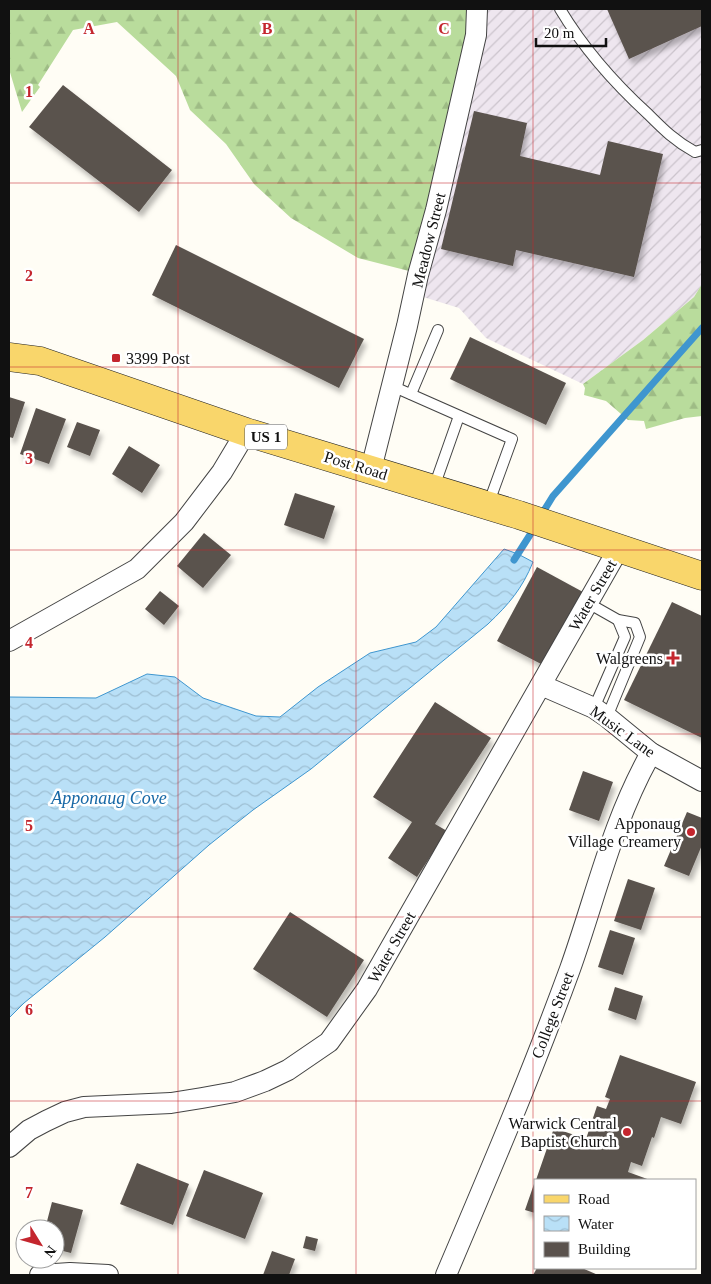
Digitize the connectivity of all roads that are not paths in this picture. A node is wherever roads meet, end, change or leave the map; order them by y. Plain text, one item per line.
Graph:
1 (476, 9) edge
2 (560, 9) edge
3 (702, 150) edge
4 (438, 330) dead end
5 (9, 357) edge
6 (392, 386) junction
7 (411, 394) junction
8 (459, 416) junction
9 (246, 432) junction
10 (371, 469) junction
11 (433, 488) junction
12 (488, 505) junction
13 (619, 548) junction
14 (702, 576) edge
15 (588, 603) junction
16 (618, 620) junction
17 (9, 640) edge
18 (541, 685) junction
19 (600, 712) junction
20 (651, 753) junction
21 (702, 781) edge
22 (9, 1147) edge
23 (40, 1275) edge
24 (108, 1275) edge
25 (446, 1275) edge

1 - 6 street, Meadow Street
2 - 3 lane
4 - 7 lane
5 - 9 main road, Post Road / US 1
6 - 7 lane
6 - 10 street, Meadow Street
7 - 8 lane
8 - 11 lane
8 - 12 lane
9 - 10 main road, Post Road / US 1
9 - 17 street
10 - 11 main road, Post Road / US 1
11 - 12 main road, Post Road / US 1
12 - 13 main road, Post Road / US 1
13 - 14 main road, Post Road / US 1
13 - 15 street, Water Street
15 - 16 lane
15 - 18 street, Water Street
16 - 19 lane
16 - 19 lane
18 - 19 street, Music Lane
18 - 22 street, Water Street
19 - 20 street, Music Lane
20 - 21 street, Music Lane
20 - 25 street, College Street
23 - 24 street

